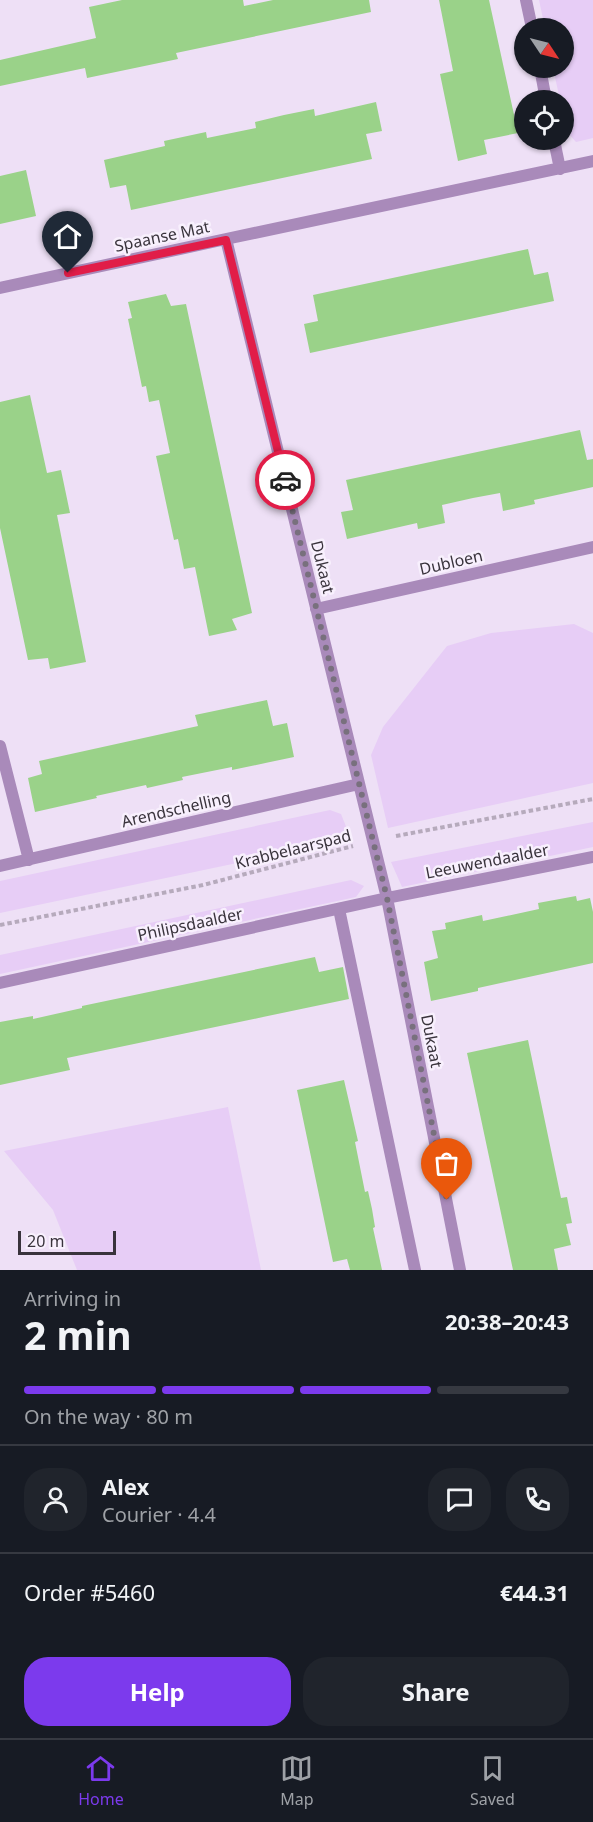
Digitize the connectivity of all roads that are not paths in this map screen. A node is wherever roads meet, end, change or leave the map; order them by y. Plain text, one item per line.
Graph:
1 (526, 0) edge
2 (530, 18) edge
3 (556, 150) edge
4 (593, 161) edge
5 (560, 169) junction
6 (226, 240) junction
7 (0, 288) edge
8 (593, 547) edge
9 (316, 609) junction
10 (0, 746) edge
11 (359, 784) junction
12 (593, 857) edge
13 (29, 860) junction
14 (0, 866) edge
15 (387, 898) junction
16 (339, 909) junction
17 (0, 983) edge
18 (415, 1270) edge
19 (460, 1270) edge

1 - 2 street
3 - 5 street
4 - 5 street
5 - 6 street
6 - 7 street, Spaanse Mat
6 - 9 street, Dukaat
8 - 9 street, Dubloen
9 - 11 street, Dukaat
10 - 13 street
11 - 13 street, Arendschelling
11 - 15 street, Dukaat
12 - 15 street, Leeuwendaalder
13 - 14 street, Arendschelling
15 - 16 street, Philipsdaalder
15 - 19 street, Dukaat
16 - 17 street, Philipsdaalder
16 - 18 street

